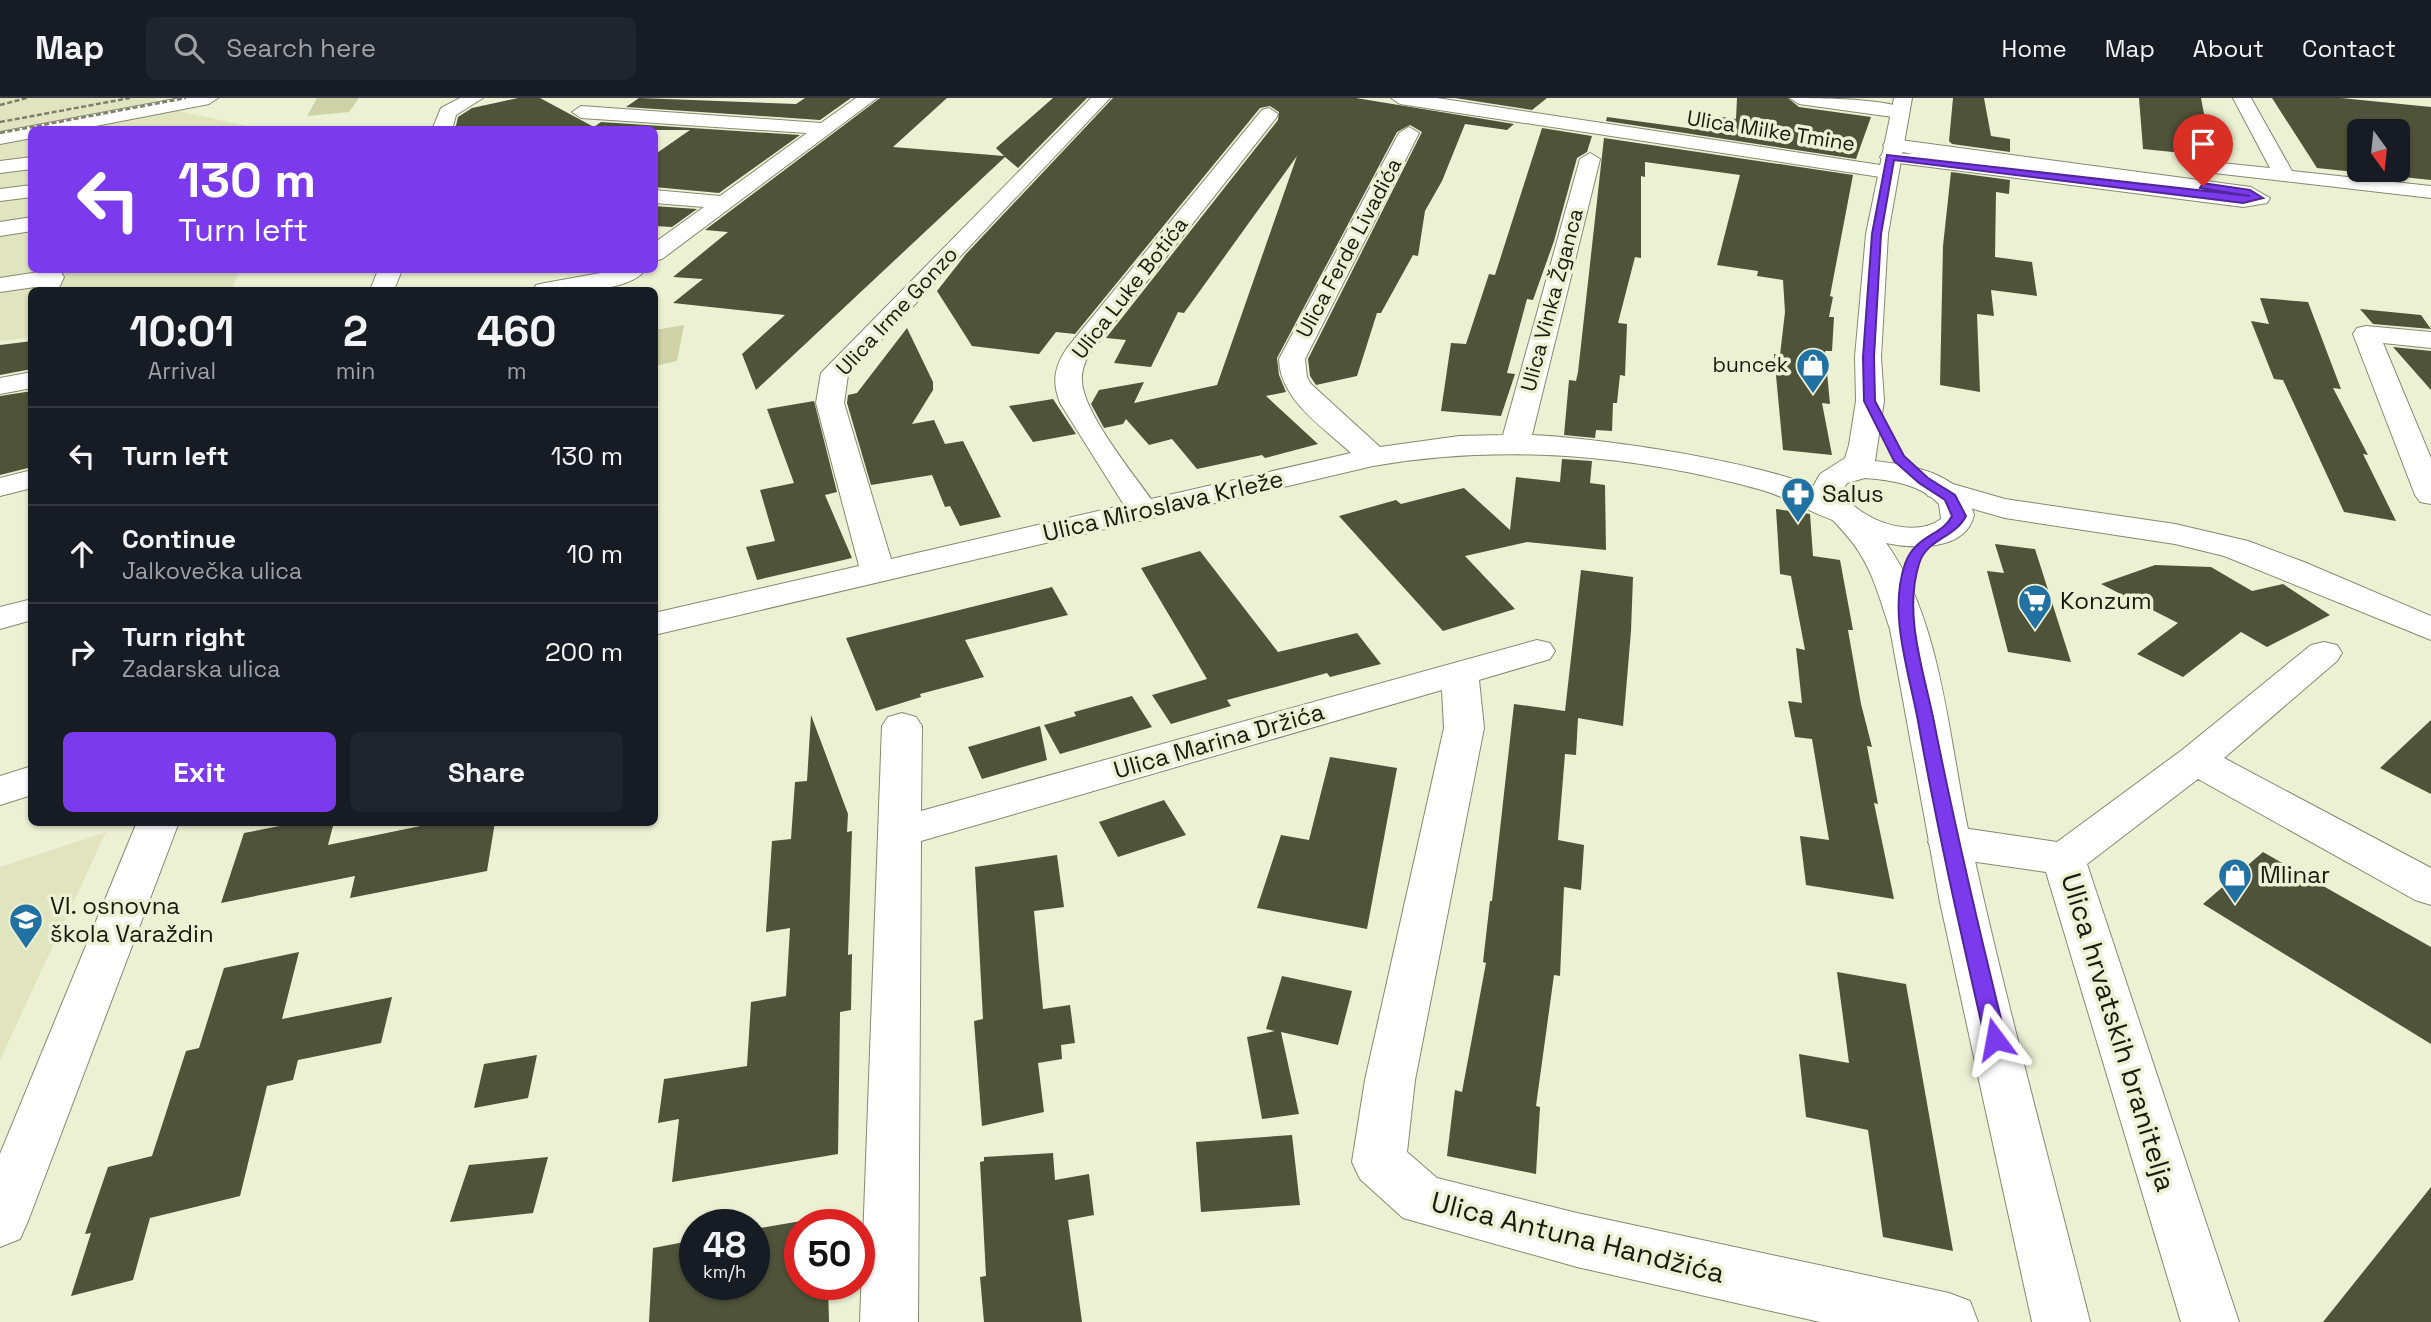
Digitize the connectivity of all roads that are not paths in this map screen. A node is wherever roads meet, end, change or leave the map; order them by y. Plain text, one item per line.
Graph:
1 (209, 98) edge
2 (474, 98) edge
3 (868, 98) edge
4 (1101, 98) edge
5 (1400, 98) edge
6 (1799, 98) edge
7 (2242, 98) edge
8 (1901, 105) edge
9 (581, 112) dead end
10 (1269, 114) dead end
11 (89, 121) junction
12 (63, 126) edge
13 (102, 126) edge
14 (444, 126) edge
15 (826, 129) junction
16 (28, 133) edge
17 (1409, 133) dead end
18 (0, 138) edge
19 (1890, 158) junction
20 (1590, 159) dead end
21 (28, 164) edge
22 (0, 167) edge
23 (2284, 174) junction
24 (28, 192) edge
25 (2431, 192) edge
26 (0, 195) edge
27 (658, 196) edge
28 (724, 203) junction
29 (28, 225) edge
30 (0, 229) edge
31 (658, 251) edge
32 (628, 273) edge
33 (0, 285) edge
34 (47, 287) edge
35 (563, 287) edge
36 (2431, 341) edge
37 (28, 381) edge
38 (0, 386) edge
39 (1870, 401) junction
40 (1516, 441) junction
41 (1373, 457) junction
42 (1677, 463) junction
43 (1842, 474) junction
44 (28, 480) edge
45 (1931, 485) junction
46 (0, 487) edge
47 (2431, 495) edge
48 (1143, 510) junction
49 (1846, 517) junction
50 (2119, 526) junction
51 (1946, 529) junction
52 (878, 574) junction
53 (28, 610) edge
54 (1906, 616) junction
55 (0, 618) edge
56 (658, 623) edge
57 (2431, 629) edge
58 (1537, 651) dead end
59 (2324, 653) dead end
60 (1459, 671) junction
61 (902, 726) dead end
62 (2196, 760) junction
63 (28, 781) edge
64 (0, 791) edge
65 (156, 826) edge
66 (901, 832) junction
67 (1949, 842) junction
68 (2064, 859) junction
69 (2431, 888) edge
70 (0, 1221) edge
71 (889, 1322) edge
72 (1949, 1322) edge
73 (2061, 1322) edge
74 (2210, 1322) edge

1 - 11 street
2 - 14 street
3 - 15 street
4 - 52 street, Ulica Irme Gonzo
5 - 19 street, Ulica Milke Tmine
6 - 8 street
7 - 23 street
8 - 19 street
9 - 15 street
10 - 48 street, Ulica Luke Botića
11 - 12 street
11 - 13 street
15 - 28 street
16 - 18 street
17 - 41 street, Ulica Ferde Livadića
19 - 23 street, Ulica Milke Tmine
19 - 39 street
20 - 40 street, Ulica Vinka Žganca
21 - 22 street
23 - 25 street
24 - 26 street
27 - 28 street
28 - 31 street
29 - 30 street
32 - 35 street
33 - 34 street
36 - 47 street
37 - 38 street
39 - 43 street
39 - 45 street
40 - 41 street, Ulica Miroslava Krleže
40 - 42 street, Ulica Miroslava Krleže
41 - 48 street, Ulica Miroslava Krleže
42 - 43 street, Ulica Miroslava Krleže
42 - 49 street, Ulica Miroslava Krleže
43 - 45 street, Ulica Miroslava Krleže
43 - 49 street
44 - 46 street
45 - 50 street, Ulica Miroslava Krleže
45 - 51 street
48 - 52 street, Ulica Miroslava Krleže
49 - 51 street
49 - 54 street
50 - 51 street
50 - 57 street
51 - 54 street
52 - 56 street, Ulica Miroslava Krleže
53 - 55 street
54 - 67 street
58 - 60 street, Ulica Marina Držića
59 - 62 street, Ulica hrvatskih branitelja
60 - 66 street, Ulica Marina Držića
60 - 72 street, Ulica Antuna Handžića
61 - 66 street
62 - 68 street, Ulica hrvatskih branitelja
62 - 69 street
63 - 64 street
65 - 70 street
66 - 71 street
67 - 68 street
67 - 73 street
68 - 74 street, Ulica hrvatskih branitelja

